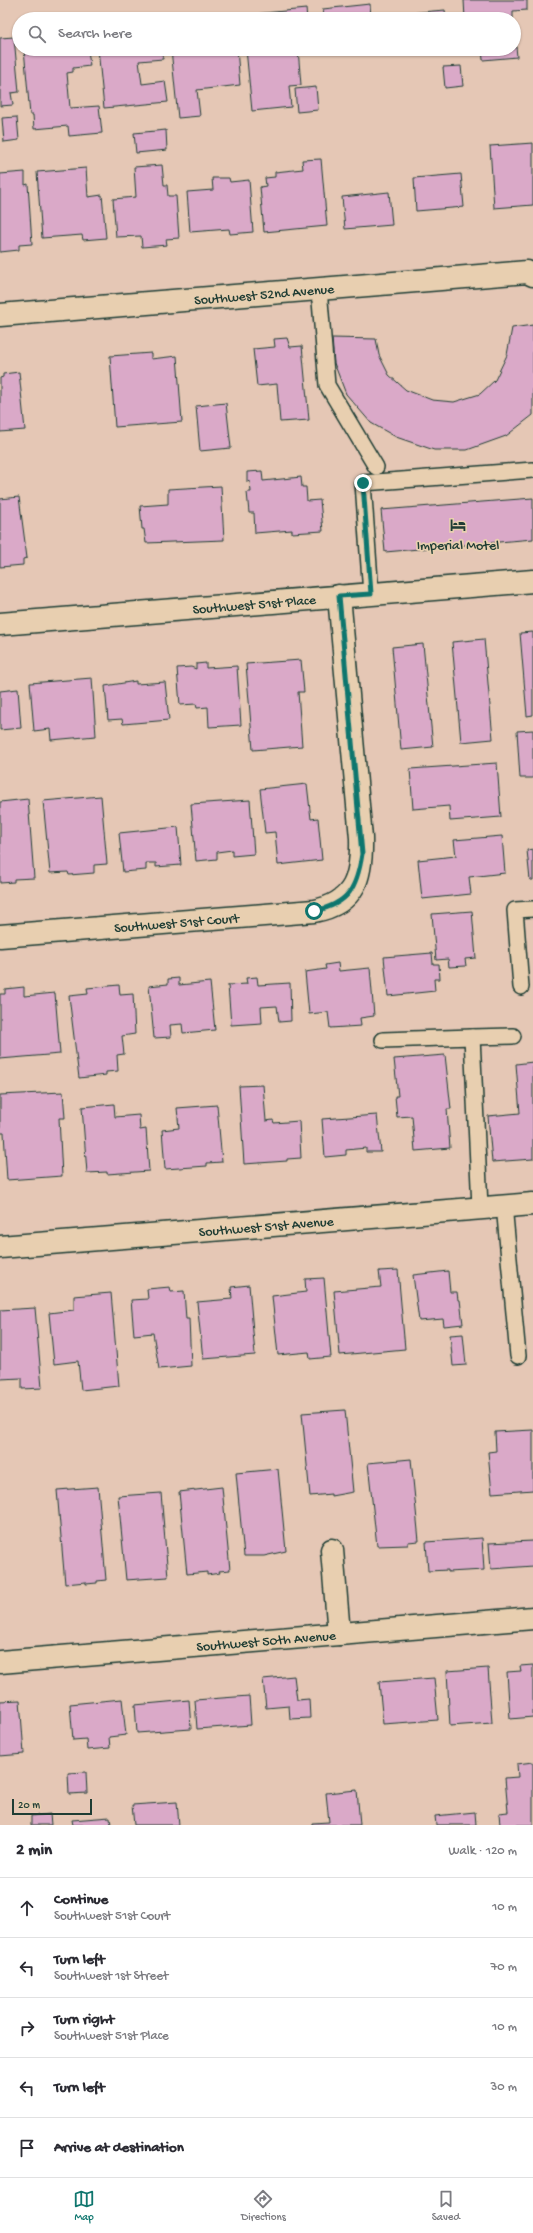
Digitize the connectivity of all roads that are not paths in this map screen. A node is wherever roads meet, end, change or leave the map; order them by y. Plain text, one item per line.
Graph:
1 (531, 272) edge
2 (319, 288) junction
3 (0, 315) edge
4 (376, 467) dead end
5 (533, 470) edge
6 (533, 582) edge
7 (371, 594) junction
8 (339, 596) junction
9 (0, 624) edge
10 (533, 909) edge
11 (0, 936) edge
12 (521, 987) dead end
13 (514, 1036) dead end
14 (472, 1037) junction
15 (383, 1040) dead end
16 (533, 1204) edge
17 (504, 1205) junction
18 (480, 1207) junction
19 (0, 1247) edge
20 (518, 1356) dead end
21 (332, 1550) dead end
22 (533, 1618) edge
23 (339, 1634) junction
24 (0, 1662) edge

1 - 2 street, Southwest 52nd Avenue
2 - 3 street, Southwest 52nd Avenue
2 - 4 lane
5 - 7 lane
6 - 7 street, Southwest 51st Place
7 - 8 street, Southwest 51st Place
8 - 9 street, Southwest 51st Place
8 - 11 street, Southwest 51st Court
10 - 12 lane
13 - 14 lane
14 - 15 lane
14 - 18 lane
16 - 17 street, Southwest 51st Avenue
17 - 18 street, Southwest 51st Avenue
17 - 20 lane
18 - 19 street, Southwest 51st Avenue
21 - 23 street
22 - 23 street, Southwest 50th Avenue
23 - 24 street, Southwest 50th Avenue

